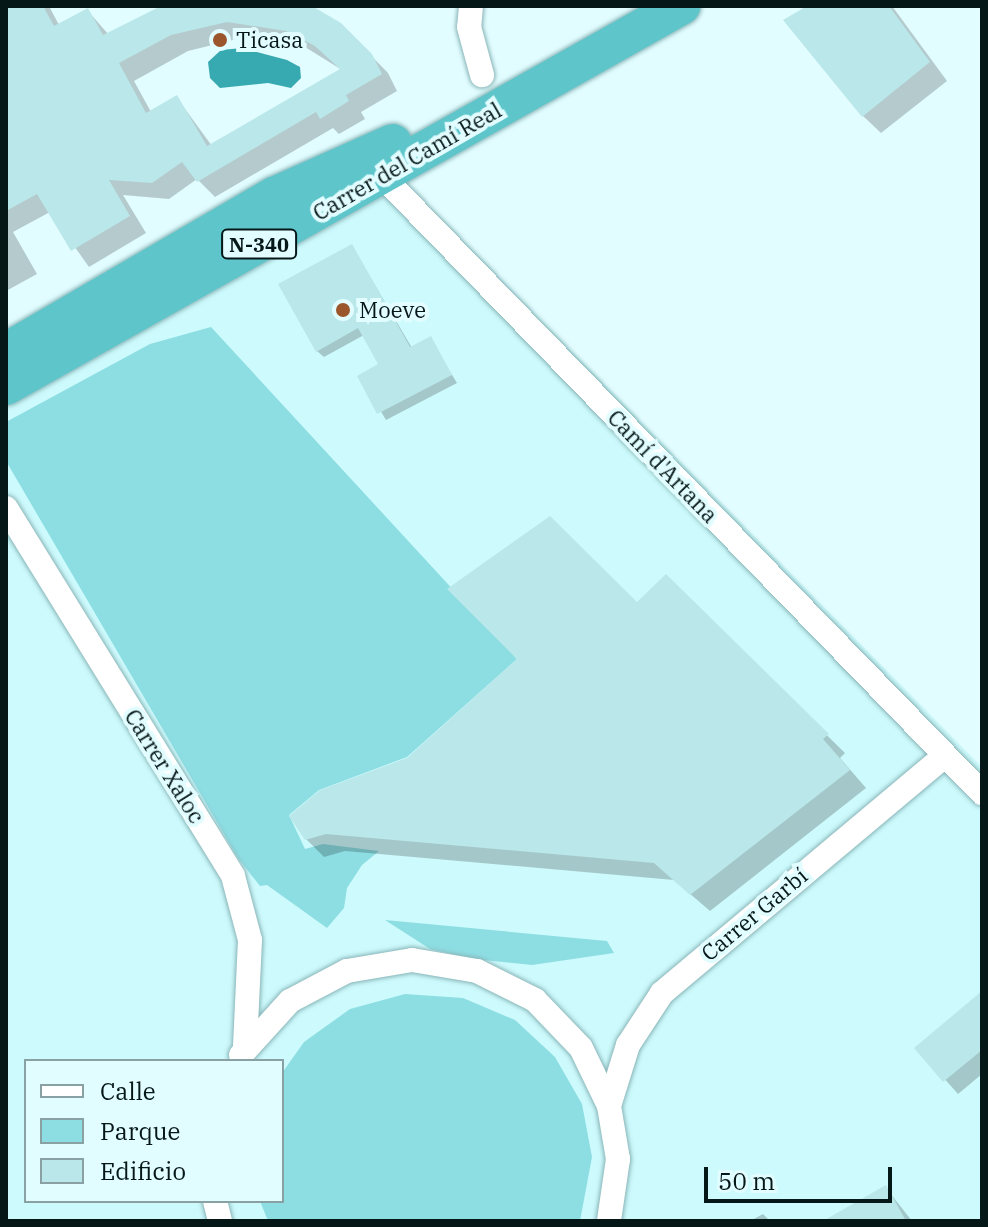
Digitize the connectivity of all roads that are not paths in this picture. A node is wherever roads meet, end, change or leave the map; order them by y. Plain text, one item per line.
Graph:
1 (471, 6) edge
2 (645, 6) edge
3 (681, 6) edge
4 (482, 75) dead end
5 (382, 176) junction
6 (13, 342) edge
7 (6, 386) edge
8 (6, 508) edge
9 (944, 756) junction
10 (982, 793) edge
11 (242, 1055) edge
12 (609, 1106) junction
13 (609, 1221) edge

1 - 4 street
2 - 6 highway
3 - 5 highway, Carrer del Camí Real / N-340
5 - 7 highway, Carrer del Camí Real / N-340
5 - 9 street, Camí d'Artana
8 - 11 street, Carrer Xaloc
9 - 10 street, Camí d'Artana
9 - 12 street, Carrer Garbí
11 - 12 street
12 - 13 street

